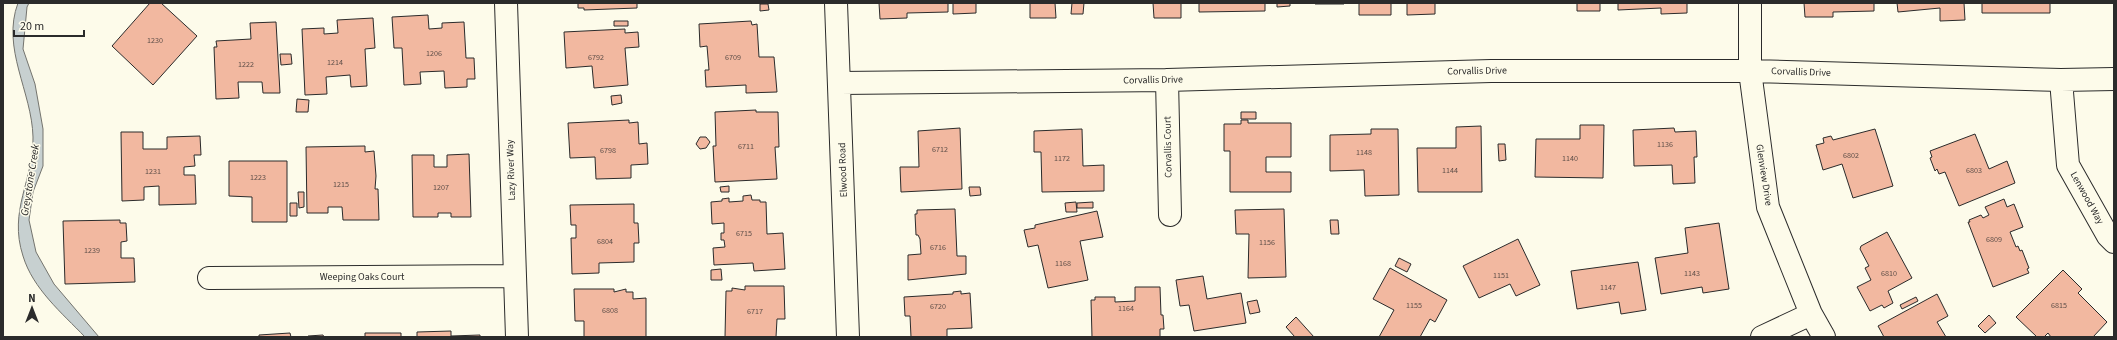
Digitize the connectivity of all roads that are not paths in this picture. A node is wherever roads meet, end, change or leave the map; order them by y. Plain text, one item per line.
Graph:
1 (506, 3) edge
2 (836, 3) edge
3 (1750, 3) edge
4 (1750, 71) junction
5 (2114, 79) edge
6 (1167, 80) junction
7 (2061, 80) junction
8 (840, 83) junction
9 (1170, 215) dead end
10 (2114, 242) edge
11 (514, 276) junction
12 (209, 278) dead end
13 (1811, 314) junction
14 (517, 337) edge
15 (848, 337) edge
16 (1762, 337) edge
17 (1824, 337) edge

1 - 11 street, Lazy River Way
2 - 8 street, Elwood Road
3 - 4 street, Glenview Drive
4 - 6 street, Corvallis Drive
4 - 7 street, Corvallis Drive
4 - 13 street, Glenview Drive
5 - 7 street, Corvallis Drive
6 - 8 street, Corvallis Drive
6 - 9 street, Corvallis Court
7 - 10 street, Lenwood Way
8 - 15 street, Elwood Road
11 - 12 street, Weeping Oaks Court
11 - 14 street, Lazy River Way
13 - 16 street
13 - 17 street, Glenview Drive

